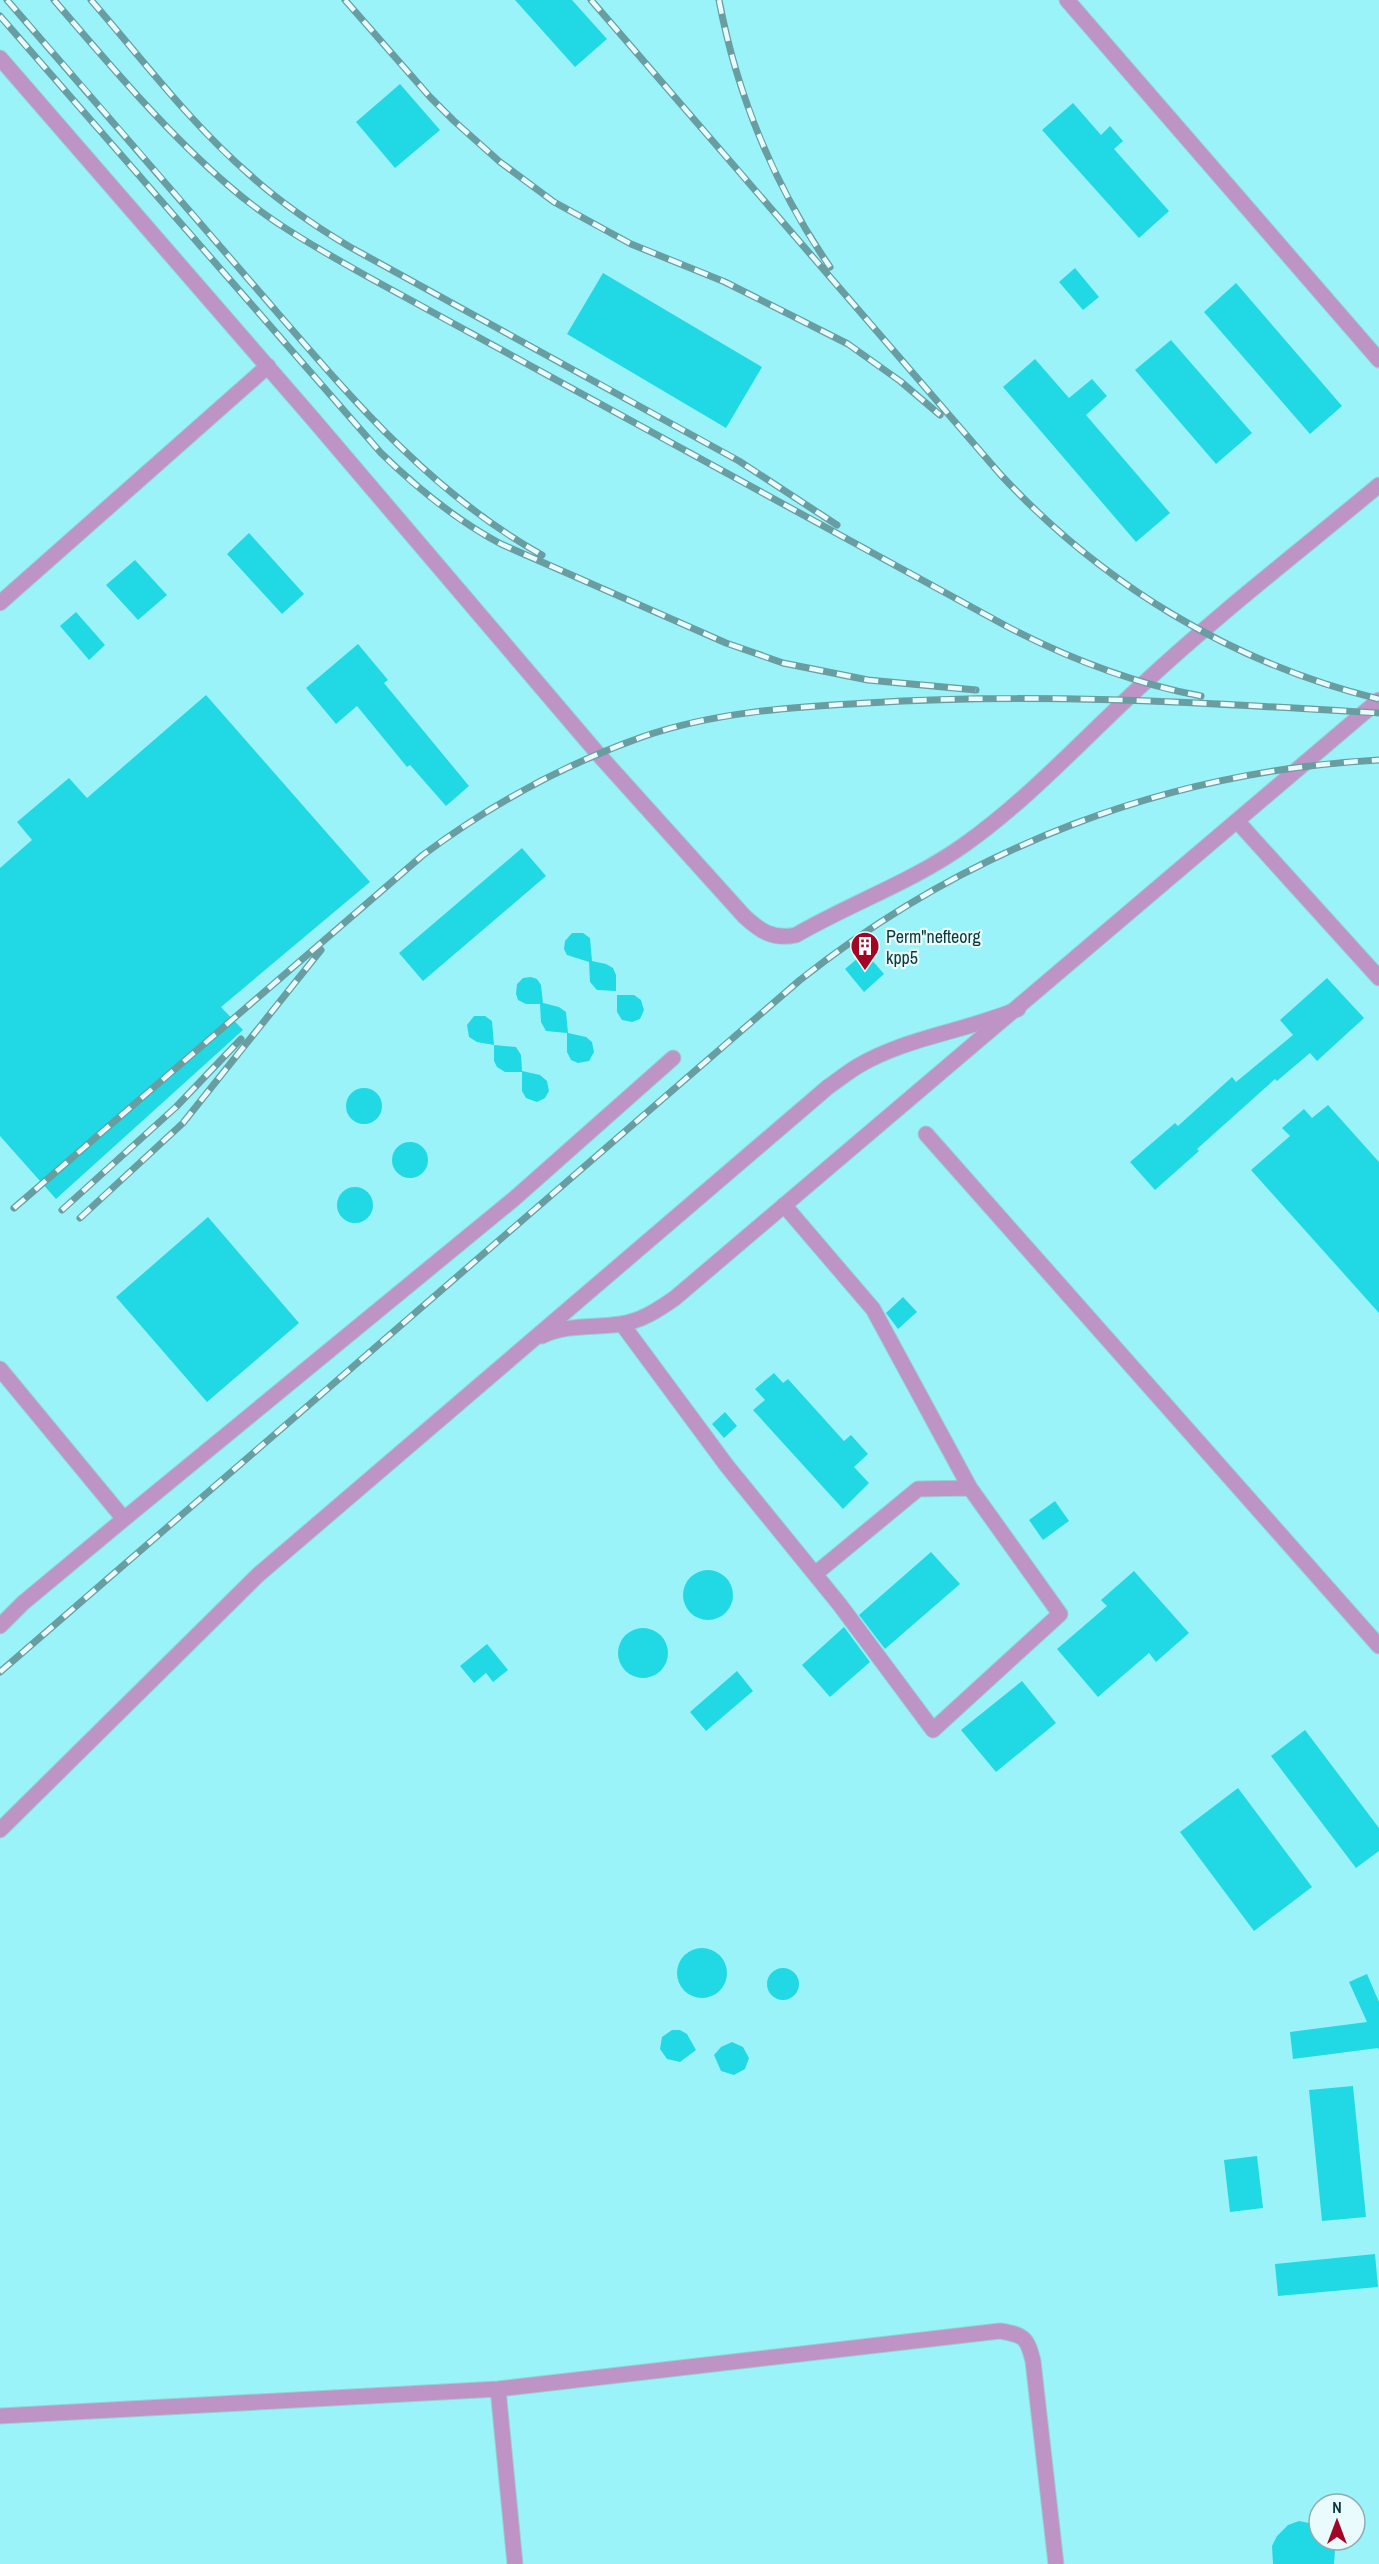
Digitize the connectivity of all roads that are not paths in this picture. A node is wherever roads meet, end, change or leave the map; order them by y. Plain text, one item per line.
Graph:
1 (1068, 0) edge
2 (0, 58) edge
3 (1379, 360) edge
4 (268, 366) junction
5 (1379, 486) edge
6 (0, 603) edge
7 (1379, 700) edge
8 (1237, 821) junction
9 (1379, 978) edge
10 (1018, 1009) junction
11 (673, 1058) dead end
12 (926, 1134) dead end
13 (784, 1206) junction
14 (622, 1324) junction
15 (531, 1341) junction
16 (0, 1369) edge
17 (970, 1488) junction
18 (124, 1519) junction
19 (814, 1574) junction
20 (0, 1626) edge
21 (1379, 1646) edge
22 (0, 1830) edge
23 (498, 2389) junction
24 (0, 2416) edge
25 (515, 2564) edge
26 (1056, 2564) edge

1 - 3 street
2 - 4 street
4 - 5 street
4 - 6 street
7 - 8 street
8 - 9 street
8 - 10 street
10 - 13 street
10 - 15 street
11 - 18 street
12 - 21 street
13 - 14 street
13 - 17 street
14 - 15 street
14 - 19 street
15 - 22 street
16 - 18 street
17 - 19 street
17 - 19 street
18 - 20 street
23 - 24 street
23 - 25 street
23 - 26 street

